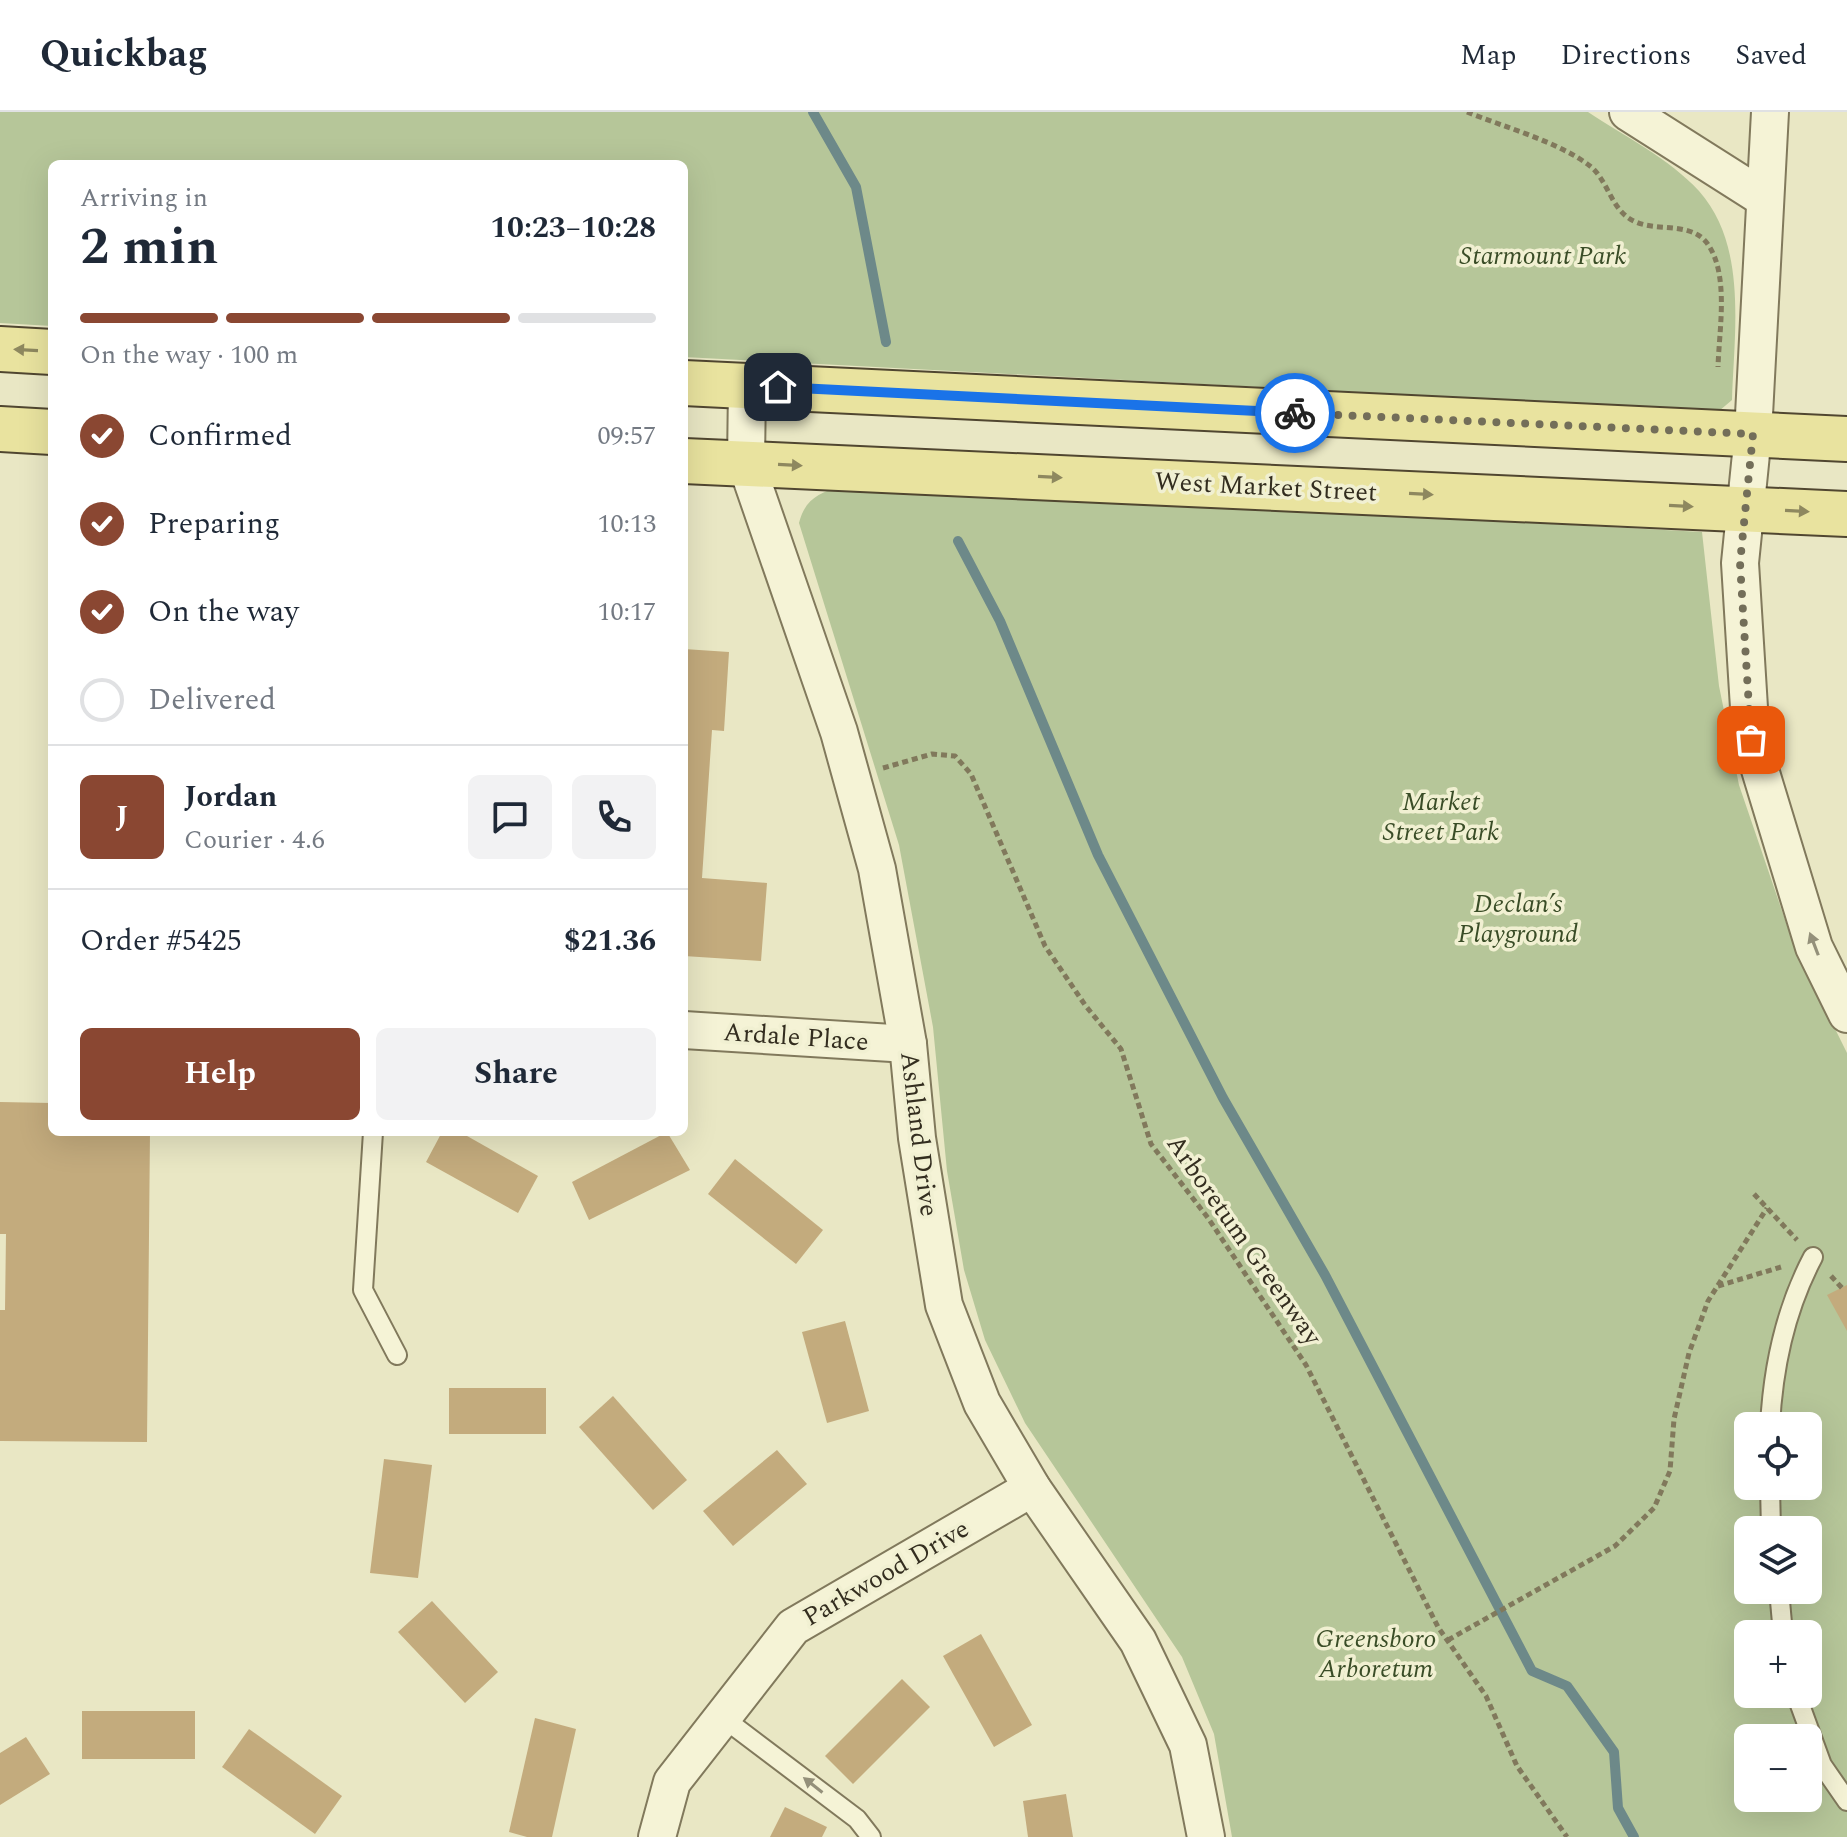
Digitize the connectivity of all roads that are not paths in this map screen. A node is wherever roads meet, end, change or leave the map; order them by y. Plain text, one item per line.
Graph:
1 (1628, 112) edge
2 (1770, 112) edge
3 (1765, 199) junction
4 (0, 349) edge
5 (48, 352) edge
6 (688, 383) edge
7 (747, 386) junction
8 (0, 429) edge
9 (48, 432) edge
10 (1753, 434) junction
11 (1847, 439) edge
12 (688, 461) edge
13 (746, 463) junction
14 (1746, 509) junction
15 (1847, 514) edge
16 (1847, 1014) edge
17 (688, 1030) edge
18 (908, 1044) junction
19 (373, 1136) edge
20 (1813, 1257) road end
21 (397, 1355) dead end
22 (1772, 1412) edge
23 (1032, 1488) junction
24 (1799, 1708) edge
25 (722, 1717) junction
26 (1847, 1801) edge
27 (657, 1837) edge
28 (871, 1837) edge
29 (1206, 1837) edge

1 - 3 street
2 - 3 street
3 - 10 street
5 -> 4 main road
6 - 7 main road
7 - 10 main road
7 - 13 street, Ashland Drive
8 - 9 main road
10 - 11 main road
10 - 14 street
12 - 13 main road, West Market Street
13 -> 14 main road, West Market Street
13 - 18 street, Ashland Drive
14 -> 15 main road, West Market Street
16 -> 14 street
17 - 18 street, Ardale Place
18 - 23 street, Ashland Drive
19 - 21 lane
20 - 22 lane
23 - 25 street, Parkwood Drive
23 - 29 street, Ashland Drive
24 - 26 lane
25 - 27 street, Parkwood Drive
28 -> 25 lane

